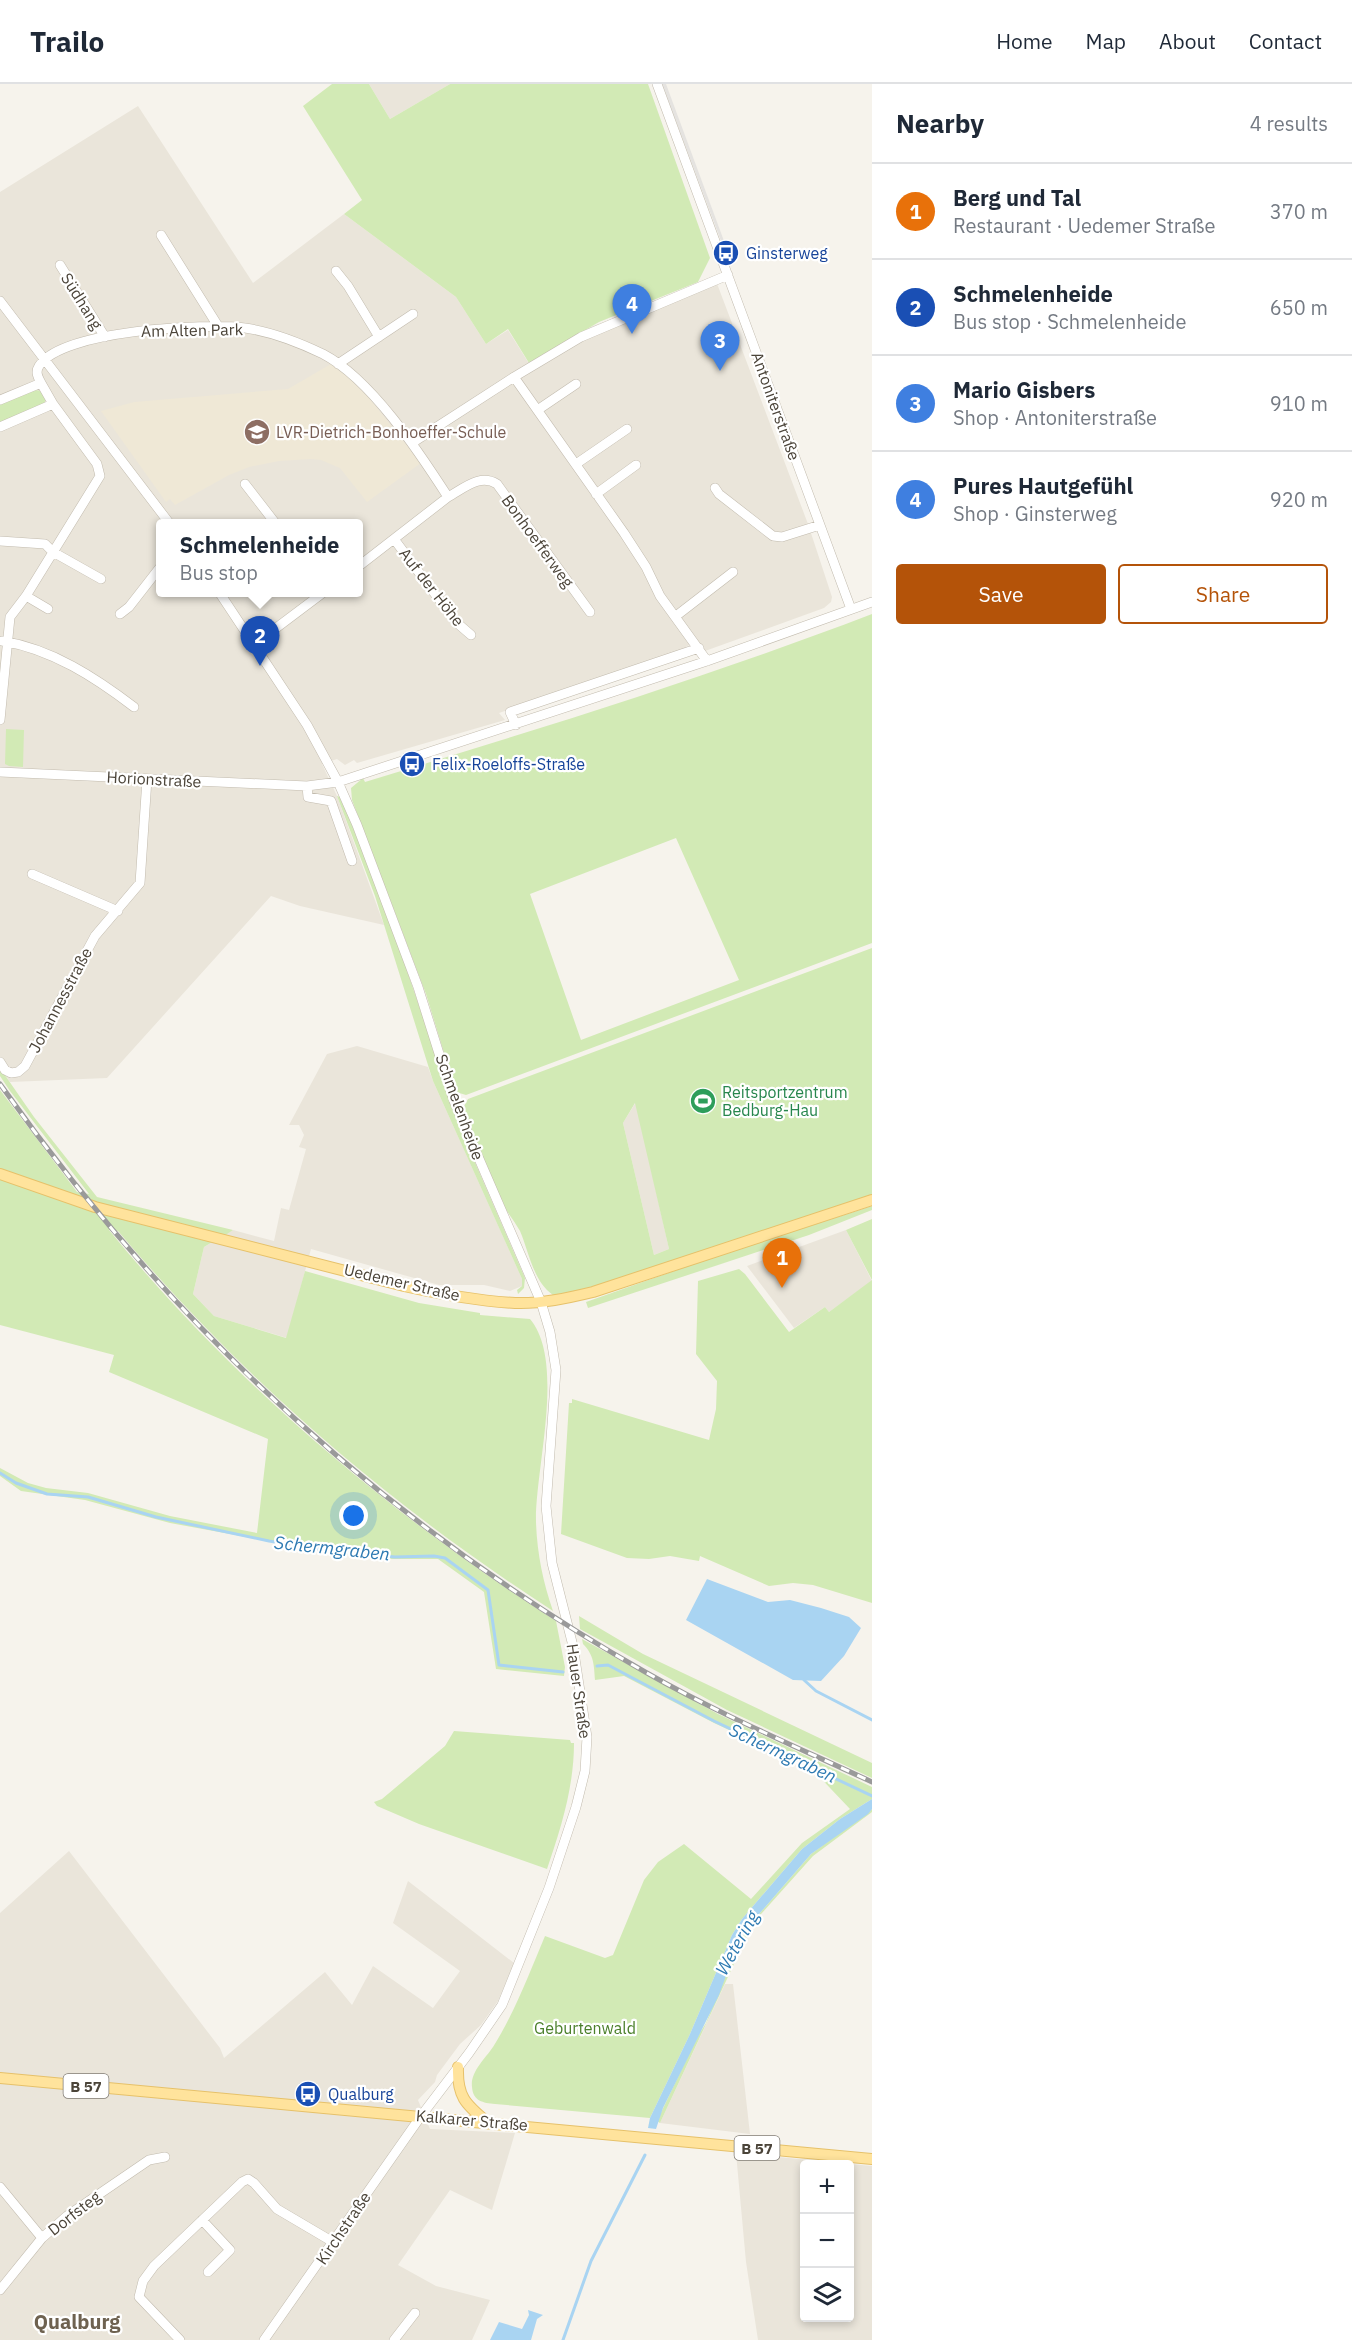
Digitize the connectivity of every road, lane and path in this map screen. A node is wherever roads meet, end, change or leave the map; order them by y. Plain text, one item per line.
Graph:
1 (657, 84) edge
2 (161, 235) dead end
3 (60, 265) dead end
4 (336, 272) dead end
5 (728, 275) junction
6 (0, 301) edge
7 (413, 315) dead end
8 (218, 326) junction
9 (105, 337) junction
10 (379, 337) junction
11 (46, 359) junction
12 (338, 364) junction
13 (514, 377) junction
14 (41, 383) junction
15 (576, 384) dead end
16 (0, 400) edge
17 (53, 404) junction
18 (539, 409) junction
19 (0, 427) edge
20 (627, 429) dead end
21 (412, 443) junction
22 (576, 464) junction
23 (636, 465) dead end
24 (245, 484) dead end
25 (715, 488) dead end
26 (596, 494) junction
27 (448, 497) junction
28 (166, 519) edge
29 (272, 519) edge
30 (820, 525) junction
31 (394, 539) junction
32 (0, 541) edge
33 (53, 552) junction
34 (363, 563) edge
35 (734, 572) dead end
36 (156, 573) edge
37 (101, 579) dead end
38 (26, 596) junction
39 (222, 597) edge
40 (317, 597) edge
41 (872, 602) edge
42 (48, 609) dead end
43 (851, 609) junction
44 (590, 612) dead end
45 (120, 614) dead end
46 (675, 616) junction
47 (471, 635) dead end
48 (3, 641) edge
49 (255, 644) junction
50 (699, 648) junction
51 (707, 661) junction
52 (134, 707) dead end
53 (0, 720) edge
54 (516, 725) junction
55 (0, 772) edge
56 (147, 779) junction
57 (338, 782) junction
58 (308, 786) junction
59 (352, 861) dead end
60 (32, 874) dead end
61 (118, 911) junction
62 (0, 1062) edge
63 (0, 1174) edge
64 (872, 1200) edge
65 (541, 1302) junction
66 (458, 2067) junction
67 (0, 2078) edge
68 (421, 2116) junction
69 (488, 2122) junction
70 (165, 2157) dead end
71 (872, 2159) edge
72 (0, 2187) edge
73 (202, 2220) junction
74 (42, 2238) junction
75 (333, 2242) junction
76 (208, 2272) dead end
77 (0, 2290) edge
78 (415, 2313) dead end
79 (180, 2340) edge
80 (264, 2340) edge
81 (394, 2340) edge

1 - 5 street, Antoniterstraße
2 - 8 street
3 - 9 street, Südhang
4 - 10 street
5 - 13 street
5 - 30 street, Antoniterstraße
6 - 11 street
7 - 10 street
8 - 9 street, Am Alten Park
8 - 12 street, Am Alten Park
9 - 11 street, Am Alten Park
10 - 12 street
11 - 14 street
11 - 28 street
12 - 21 street, Am Alten Park
13 - 18 street
13 - 21 street
14 - 16 street
14 - 17 street
15 - 18 street
17 - 19 street
17 - 33 street
18 - 22 street
20 - 22 street
21 - 27 street, Am Alten Park
22 - 26 street
23 - 26 street
24 - 29 street
25 - 30 street
26 - 46 street
27 - 31 street
27 - 44 street, Bonhoefferweg
30 - 43 street, Antoniterstraße
31 - 34 street
31 - 47 street, Auf der Höhe
32 - 33 street
33 - 37 street
33 - 38 street
35 - 46 street
36 - 45 street
38 - 42 street
38 - 48 street
39 - 49 street, Schmelenheide
40 - 49 street
41 - 43 street
43 - 51 street
46 - 50 street
48 - 52 street
48 - 53 street
49 - 57 street, Schmelenheide
50 - 51 street
50 - 54 street
51 - 54 street
54 - 57 street
55 - 56 street, Horionstraße
56 - 58 street, Horionstraße
56 - 61 street, Johannesstraße
57 - 58 street, Horionstraße
57 - 65 street, Schmelenheide
58 - 59 street
60 - 61 street
61 - 62 street, Johannesstraße
63 - 65 main road, Uedemer Straße
64 - 65 main road, Uedemer Straße
65 - 66 street, Hauer Straße
66 - 68 street, Hauer Straße
66 - 69 main road
67 - 68 main road, Kalkarer Straße / B 57
68 - 69 main road, Kalkarer Straße / B 57
68 - 75 street, Kirchstraße
69 - 71 main road, Kalkarer Straße / B 57
70 - 74 street, Dorfsteg
72 - 74 street
73 - 75 street
73 - 76 street
73 - 79 street
74 - 77 street, Dorfsteg
75 - 80 street, Kirchstraße
78 - 81 street

